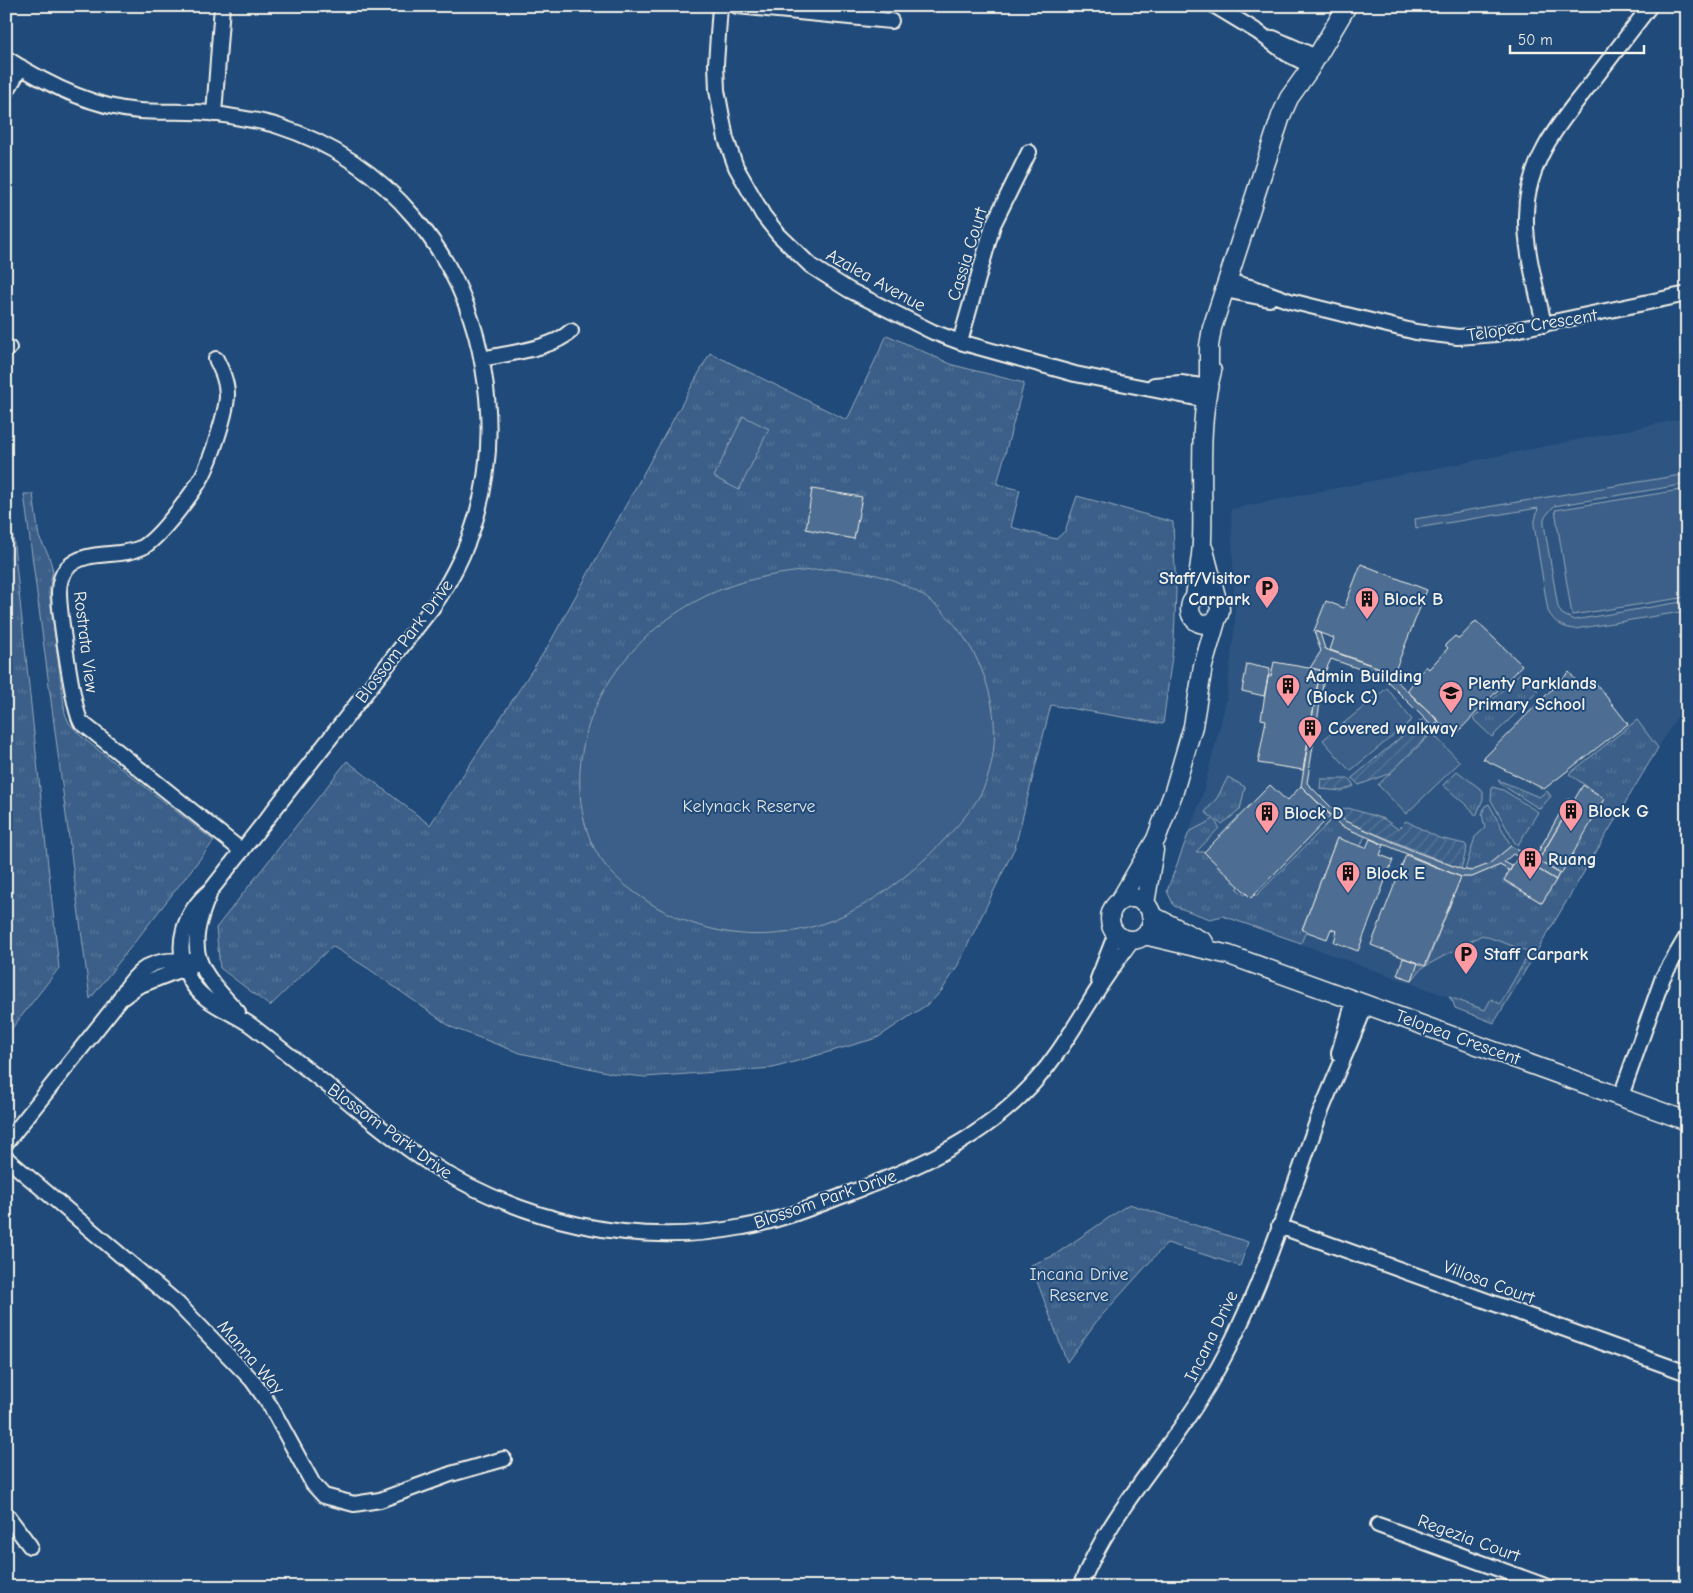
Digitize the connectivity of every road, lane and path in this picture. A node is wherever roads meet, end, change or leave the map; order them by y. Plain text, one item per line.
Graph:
1 (222, 6) edge
2 (720, 6) edge
3 (736, 6) edge
4 (1215, 6) edge
5 (1347, 6) edge
6 (1650, 6) edge
7 (891, 21) dead end
8 (6, 58) edge
9 (1312, 64) junction
10 (21, 68) junction
11 (6, 92) edge
12 (214, 114) junction
13 (1029, 152) dead end
14 (1226, 289) junction
15 (1687, 294) edge
16 (1544, 325) junction
17 (572, 331) dead end
18 (960, 342) junction
19 (216, 359) dead end
20 (482, 359) junction
21 (1208, 389) junction
22 (1202, 542) junction
23 (1195, 597) junction
24 (1217, 600) junction
25 (1217, 618) junction
26 (1194, 620) junction
27 (1203, 666) junction
28 (1156, 839) junction
29 (242, 851) junction
30 (212, 890) junction
31 (1119, 902) junction
32 (1148, 909) junction
33 (1116, 933) junction
34 (1687, 936) edge
35 (1138, 937) junction
36 (1229, 955) junction
37 (199, 962) junction
38 (184, 964) junction
39 (1090, 1001) junction
40 (1360, 1002) junction
41 (249, 1024) junction
42 (1621, 1096) junction
43 (1687, 1120) edge
44 (6, 1143) edge
45 (6, 1158) edge
46 (1279, 1226) junction
47 (1687, 1373) edge
48 (504, 1459) dead end
49 (6, 1514) edge
50 (1378, 1525) dead end
51 (30, 1546) dead end
52 (1080, 1587) edge
53 (1548, 1587) edge

1 - 12 street
2 - 18 street, Azalea Avenue
3 - 7 street
4 - 9 street
5 - 9 street
6 - 16 street
8 - 10 street, Blossom Park Drive
9 - 14 street
10 - 11 street
10 - 12 street, Blossom Park Drive
12 - 20 street, Blossom Park Drive
13 - 18 street, Cassia Court
14 - 16 street, Telopea Crescent
14 - 21 street
15 - 16 street, Telopea Crescent
17 - 20 street
18 - 21 street, Azalea Avenue
19 - 29 street, Rostrata View
20 - 29 street, Blossom Park Drive
21 - 22 street
22 - 23 street
22 - 24 street
23 - 24 street
23 - 26 street
24 - 25 street
25 - 26 street
25 - 27 street
26 - 27 street
27 - 28 street
28 - 31 street
28 - 32 street
29 - 30 street, Blossom Park Drive
30 - 37 street, Blossom Park Drive
30 - 38 street, Blossom Park Drive
31 - 32 street
31 - 33 street
32 - 35 street
32 - 36 street, Telopea Crescent
33 - 35 street
33 - 39 street, Blossom Park Drive
34 - 42 street
35 - 36 street, Telopea Crescent
35 - 39 street, Blossom Park Drive
36 - 40 street, Telopea Crescent
37 - 38 street
37 - 41 street, Blossom Park Drive
38 - 41 street, Blossom Park Drive
38 - 44 street
39 - 41 street, Blossom Park Drive
40 - 42 street, Telopea Crescent
40 - 46 street, Incana Drive
42 - 43 street, Telopea Crescent
45 - 48 street, Manna Way
46 - 47 street, Villosa Court
46 - 52 street, Incana Drive
49 - 51 street
50 - 53 street, Regezia Court

